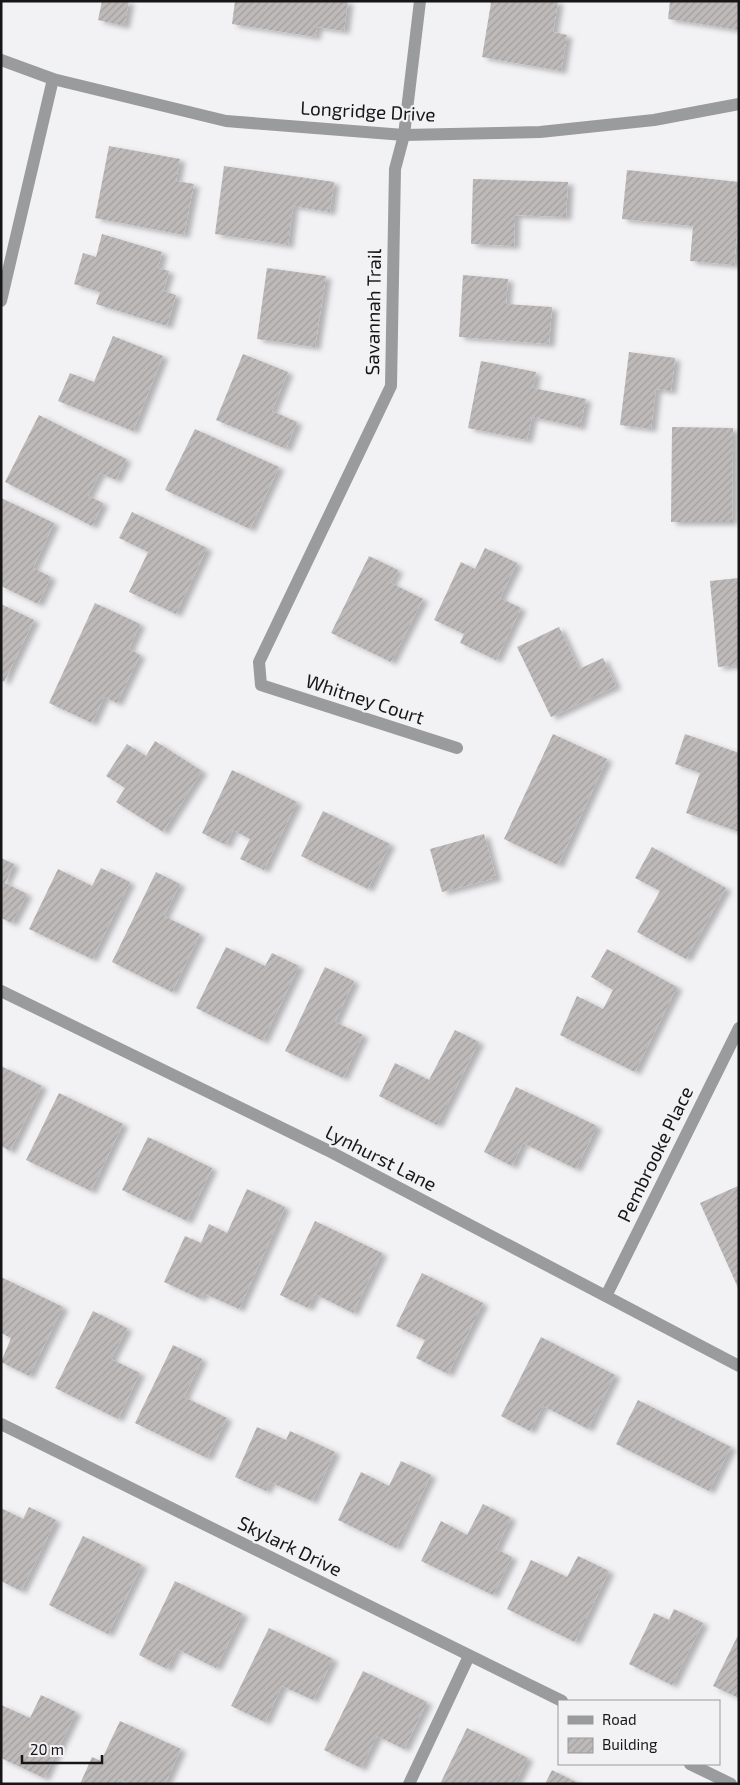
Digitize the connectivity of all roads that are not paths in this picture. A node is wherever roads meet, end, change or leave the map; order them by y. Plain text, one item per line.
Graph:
1 (420, 1) edge
2 (1, 60) edge
3 (53, 79) junction
4 (739, 104) edge
5 (404, 135) junction
6 (1, 301) edge
7 (261, 686) joint
8 (457, 748) dead end
9 (1, 991) edge
10 (739, 1028) edge
11 (606, 1296) junction
12 (739, 1366) edge
13 (1, 1424) edge
14 (469, 1656) junction
15 (560, 1700) edge
16 (692, 1765) edge
17 (408, 1784) edge
18 (731, 1784) edge

1 - 5 street, Savannah Trail
2 - 3 street, Longridge Drive
3 - 5 street, Longridge Drive
3 - 6 street
4 - 5 street, Longridge Drive
5 - 7 street, Savannah Trail
7 - 8 street, Whitney Court
9 - 11 street, Lynhurst Lane
10 - 11 street, Pembrooke Place
11 - 12 street, Lynhurst Lane
13 - 14 street, Skylark Drive
14 - 15 street, Skylark Drive
14 - 17 street
16 - 18 street

